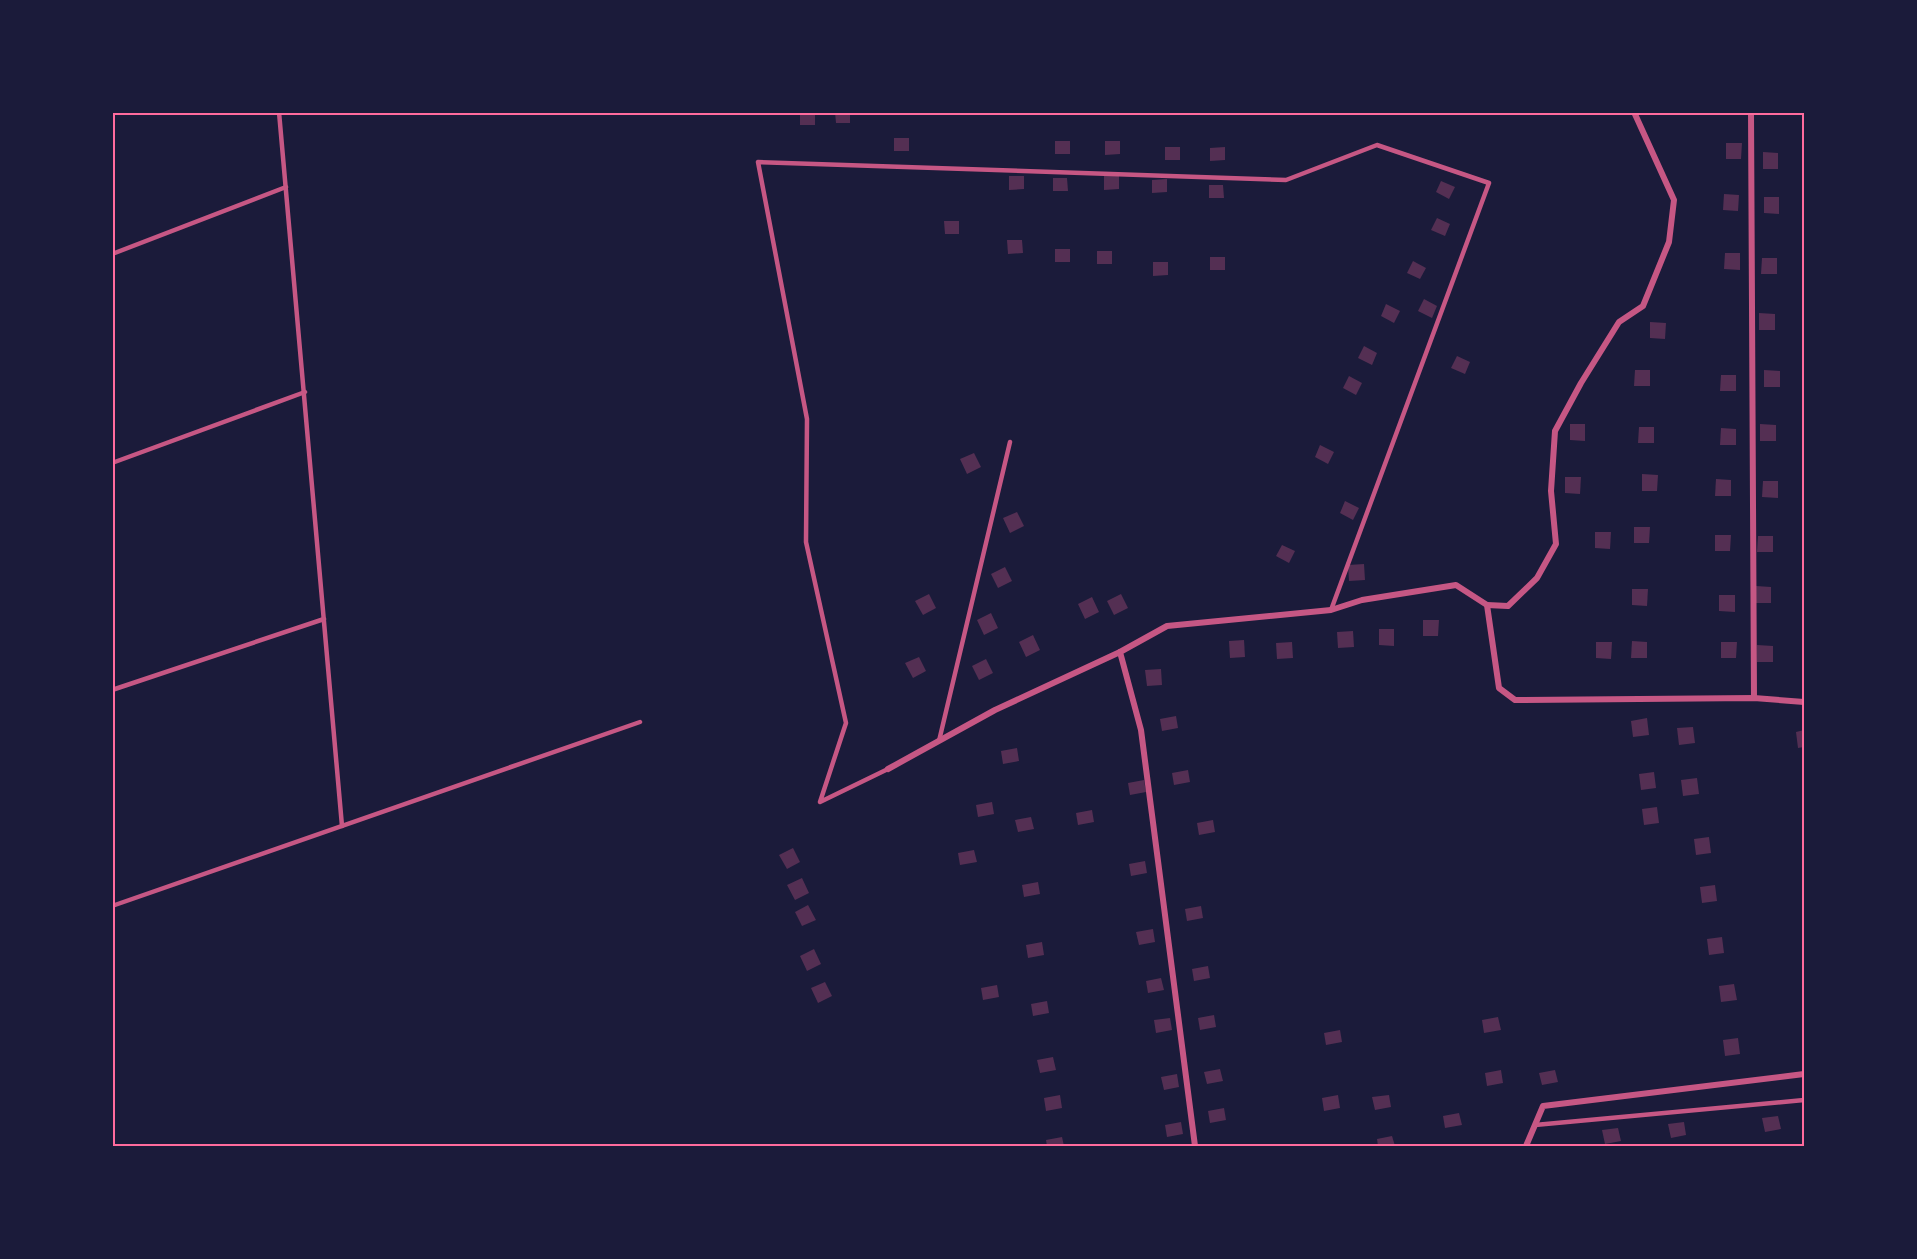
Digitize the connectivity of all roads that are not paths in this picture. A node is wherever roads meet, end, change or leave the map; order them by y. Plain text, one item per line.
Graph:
1 (279, 112) edge
2 (1634, 112) edge
3 (1751, 112) edge
4 (286, 187) junction
5 (112, 254) edge
6 (305, 392) junction
7 (1010, 442) dead end
8 (112, 463) edge
9 (1487, 605) junction
10 (1331, 610) junction
11 (324, 619) junction
12 (1120, 652) junction
13 (112, 690) edge
14 (1754, 698) junction
15 (1804, 702) edge
16 (640, 722) dead end
17 (939, 741) junction
18 (888, 769) joint
19 (342, 826) junction
20 (112, 906) edge
21 (1804, 1074) edge
22 (1804, 1100) edge
23 (1535, 1125) junction
24 (1195, 1146) edge
25 (1526, 1146) edge

1 - 4 lane
2 - 9 street
3 - 14 street
4 - 5 lane
4 - 6 lane
6 - 8 lane
6 - 11 lane
7 - 17 lane
9 - 10 street
9 - 14 street
10 - 12 street
10 - 18 lane
11 - 13 lane
11 - 19 lane
12 - 17 street
12 - 24 street
14 - 15 street
16 - 19 lane
17 - 18 street
19 - 20 lane
21 - 23 street
22 - 23 lane
23 - 25 street

